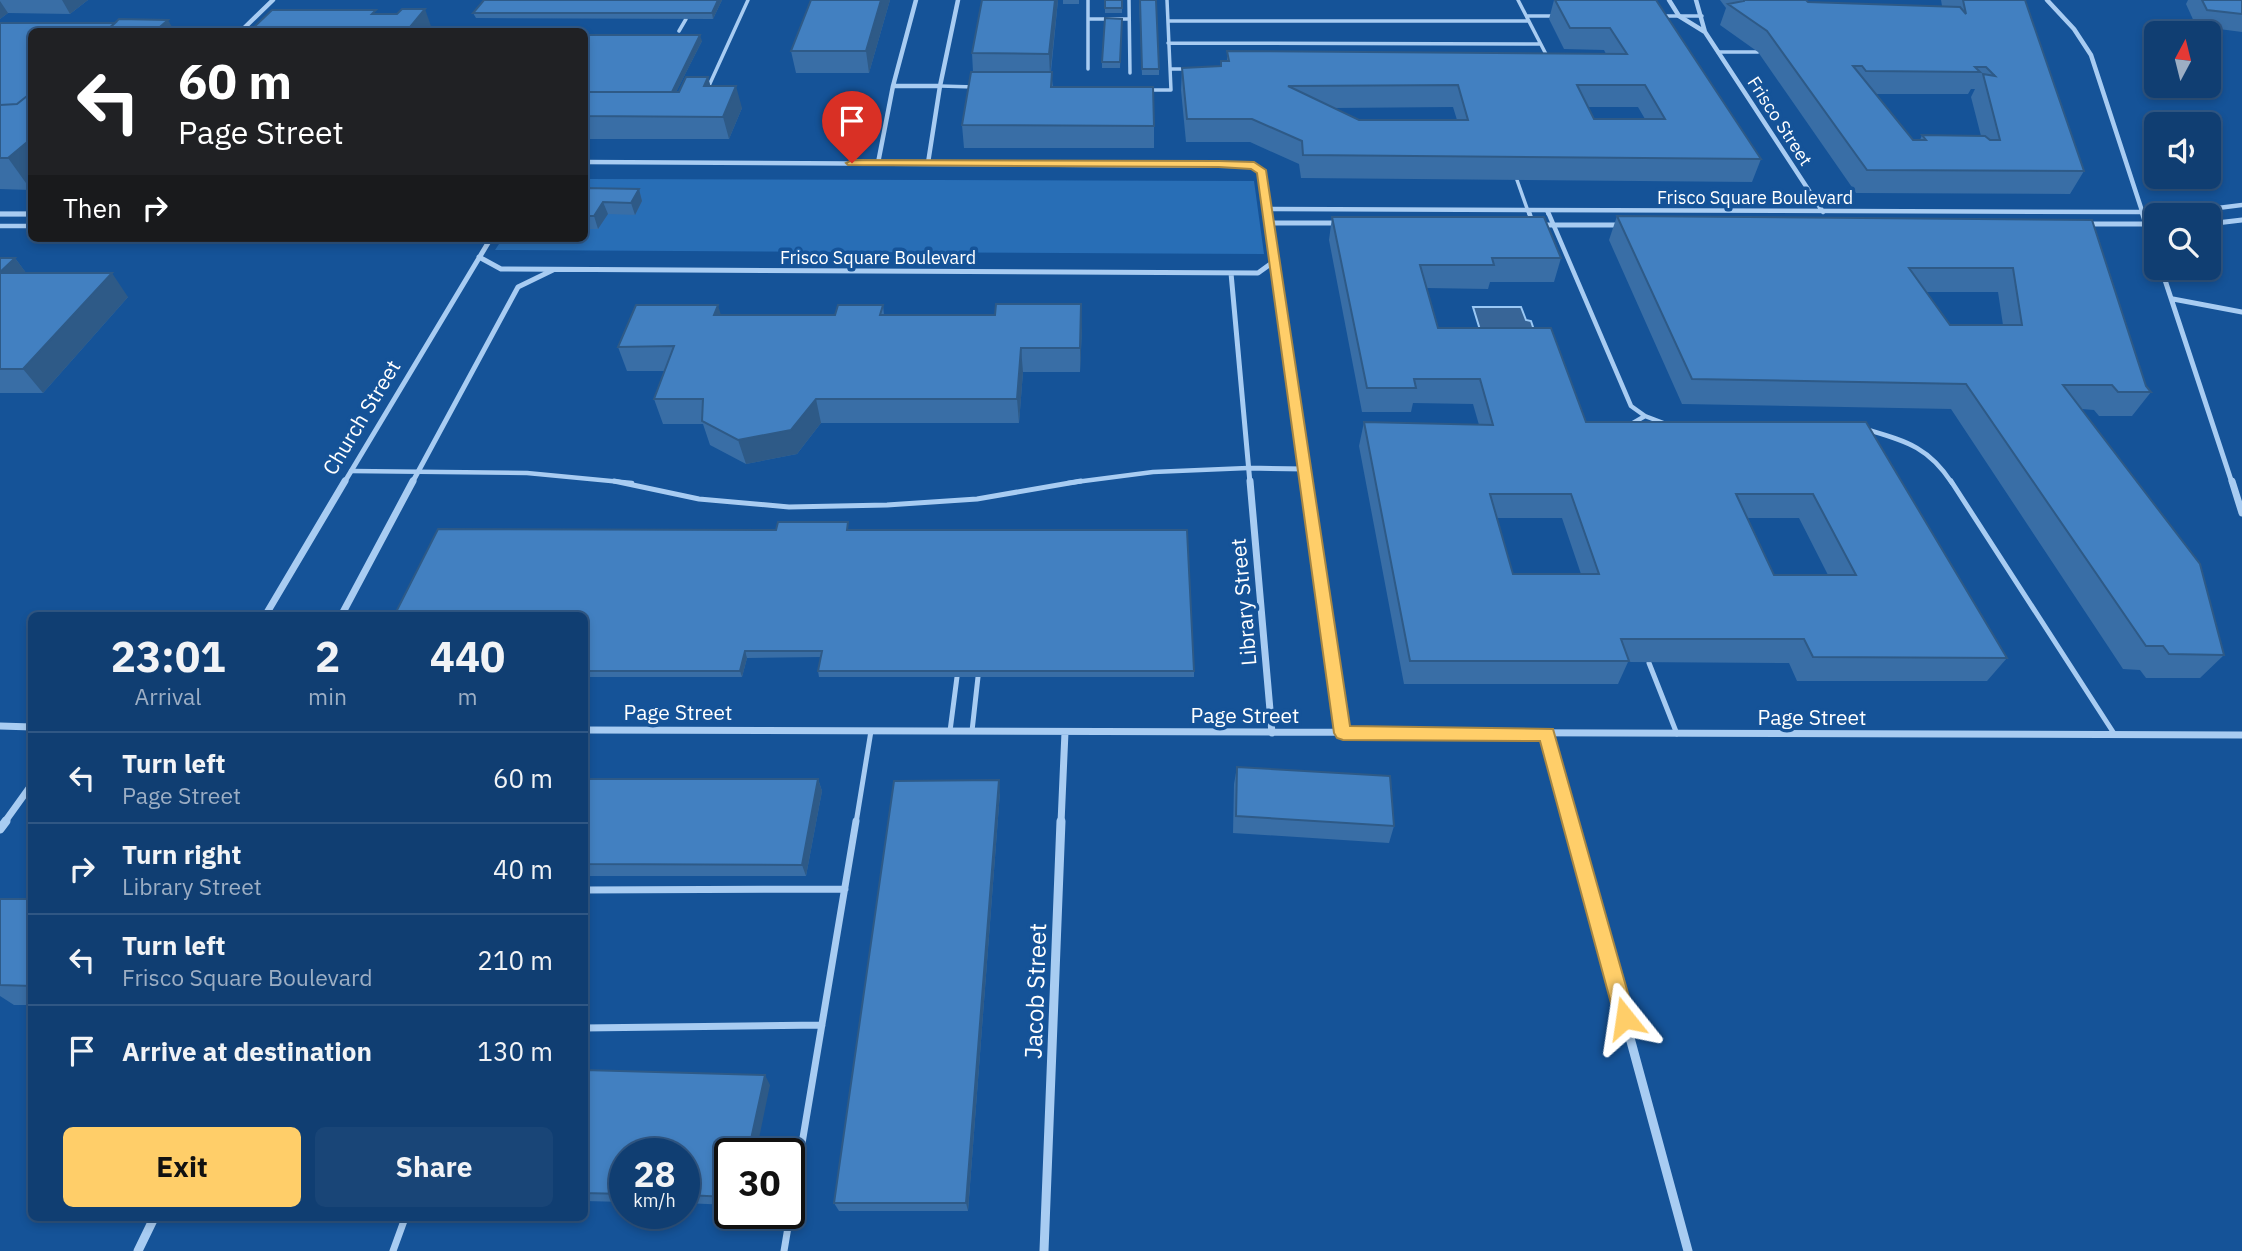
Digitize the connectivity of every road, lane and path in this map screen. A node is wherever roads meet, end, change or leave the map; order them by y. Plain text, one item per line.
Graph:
1 (273, 0) edge
2 (748, 0) edge
3 (916, 0) edge
4 (958, 0) edge
5 (1088, 0) edge
6 (1129, 0) edge
7 (1167, 0) edge
8 (1518, 0) edge
9 (1668, 0) edge
10 (1696, 0) edge
11 (2046, 0) edge
12 (1566, 16) edge
13 (1658, 16) edge
14 (1679, 16) junction
15 (1702, 16) junction
16 (1528, 18) junction
17 (686, 19) edge
18 (1088, 19) junction
19 (1129, 19) junction
20 (1167, 20) junction
21 (250, 22) junction
22 (264, 22) edge
23 (244, 28) edge
24 (679, 32) edge
25 (1705, 32) junction
26 (1168, 43) junction
27 (1541, 44) junction
28 (1718, 52) junction
29 (1758, 52) edge
30 (1088, 69) dead end
31 (1170, 69) junction
32 (1197, 69) edge
33 (1553, 69) edge
34 (1130, 73) dead end
35 (893, 86) junction
36 (940, 86) junction
37 (981, 87) edge
38 (1143, 89) edge
39 (706, 92) edge
40 (588, 162) edge
41 (878, 163) junction
42 (928, 163) junction
43 (1517, 180) edge
44 (2242, 205) edge
45 (1268, 209) junction
46 (1529, 211) junction
47 (1547, 211) junction
48 (1822, 211) junction
49 (2140, 212) junction
50 (0, 214) edge
51 (28, 214) edge
52 (1826, 218) edge
53 (2242, 220) edge
54 (2221, 222) edge
55 (1270, 223) junction
56 (1348, 223) edge
57 (1520, 224) edge
58 (1534, 224) junction
59 (2073, 224) edge
60 (2144, 224) joint
61 (1554, 225) junction
62 (1633, 225) edge
63 (0, 226) edge
64 (28, 226) edge
65 (488, 242) edge
66 (479, 257) junction
67 (1276, 260) junction
68 (556, 269) junction
69 (1231, 273) junction
70 (2166, 280) edge
71 (2173, 299) junction
72 (2242, 312) edge
73 (1645, 416) junction
74 (1671, 426) edge
75 (1851, 429) edge
76 (1639, 435) edge
77 (1248, 468) junction
78 (1305, 469) junction
79 (351, 471) junction
80 (419, 472) junction
81 (2242, 513) edge
82 (267, 612) edge
83 (343, 612) edge
84 (1649, 663) edge
85 (957, 677) edge
86 (978, 677) edge
87 (0, 726) edge
88 (28, 727) edge
89 (588, 730) edge
90 (871, 731) junction
91 (950, 731) junction
92 (972, 732) junction
93 (1065, 732) junction
94 (1272, 733) junction
95 (1343, 733) junction
96 (1547, 734) junction
97 (1677, 734) junction
98 (2115, 735) junction
99 (2242, 735) edge
100 (28, 790) edge
101 (0, 829) edge
102 (845, 889) junction
103 (588, 890) edge
104 (822, 1026) junction
105 (588, 1028) edge
106 (153, 1221) edge
107 (404, 1221) edge
108 (138, 1251) edge
109 (393, 1251) edge
110 (784, 1251) edge
111 (1044, 1251) edge
112 (1688, 1251) edge

1 - 21 street
2 - 39 lane
3 - 35 street
4 - 36 street
5 - 18 lane
6 - 19 lane
7 - 20 lane
8 - 16 lane
9 - 14 street, Frisco Street
10 - 15 street, Frisco Street
11 - 49 street
12 - 16 lane
13 - 14 lane
14 - 15 lane
14 - 25 street, Frisco Street
15 - 25 street, Frisco Street
16 - 20 lane
16 - 27 lane
17 - 24 lane
18 - 19 lane
18 - 30 lane
19 - 34 lane
20 - 26 lane
21 - 22 lane
21 - 23 street
25 - 28 street, Frisco Street
26 - 27 lane
26 - 31 lane
27 - 33 lane
28 - 29 lane
28 - 48 street, Frisco Street
31 - 32 lane
31 - 38 lane
35 - 36 street
35 - 41 street
36 - 37 lane
36 - 42 street
40 - 41 street
41 - 42 street
42 - 45 street
43 - 46 lane
44 - 49 street, Frisco Square Boulevard
45 - 46 street, Frisco Square Boulevard
45 - 55 street
46 - 47 street, Frisco Square Boulevard
46 - 58 lane
47 - 48 street, Frisco Square Boulevard
47 - 61 lane
48 - 49 street, Frisco Square Boulevard
48 - 52 street, Frisco Street
49 - 60 street
50 - 51 street
53 - 54 street
55 - 56 street
55 - 67 street
57 - 58 street, Frisco Square Boulevard
58 - 61 street, Frisco Square Boulevard
59 - 60 street
61 - 62 street, Frisco Square Boulevard
61 - 73 lane
63 - 64 lane
65 - 66 street, Church Street
66 - 68 street, Frisco Square Boulevard
66 - 79 street, Church Street
67 - 69 street, Frisco Square Boulevard
67 - 78 street
68 - 69 street, Frisco Square Boulevard
68 - 80 street
69 - 77 street, Library Street
70 - 71 street
71 - 72 street
71 - 81 street
73 - 74 lane
73 - 76 lane
75 - 98 lane
77 - 78 street
77 - 80 lane
77 - 94 street, Library Street
78 - 95 street
79 - 80 lane
79 - 82 street, Church Street
80 - 83 street
84 - 97 lane
85 - 91 lane
86 - 92 lane
87 - 88 street
89 - 90 street, Page Street
90 - 91 street, Page Street
90 - 102 lane
91 - 92 street, Page Street
92 - 93 street, Page Street
93 - 94 street, Page Street
93 - 111 street, Jacob Street
94 - 95 street, Page Street
95 - 96 street, Page Street
96 - 97 street, Page Street
96 - 112 street
97 - 98 street, Page Street
98 - 99 street, Page Street
100 - 101 street
102 - 103 lane
102 - 104 lane
104 - 105 lane
104 - 110 lane
106 - 108 street
107 - 109 lane

